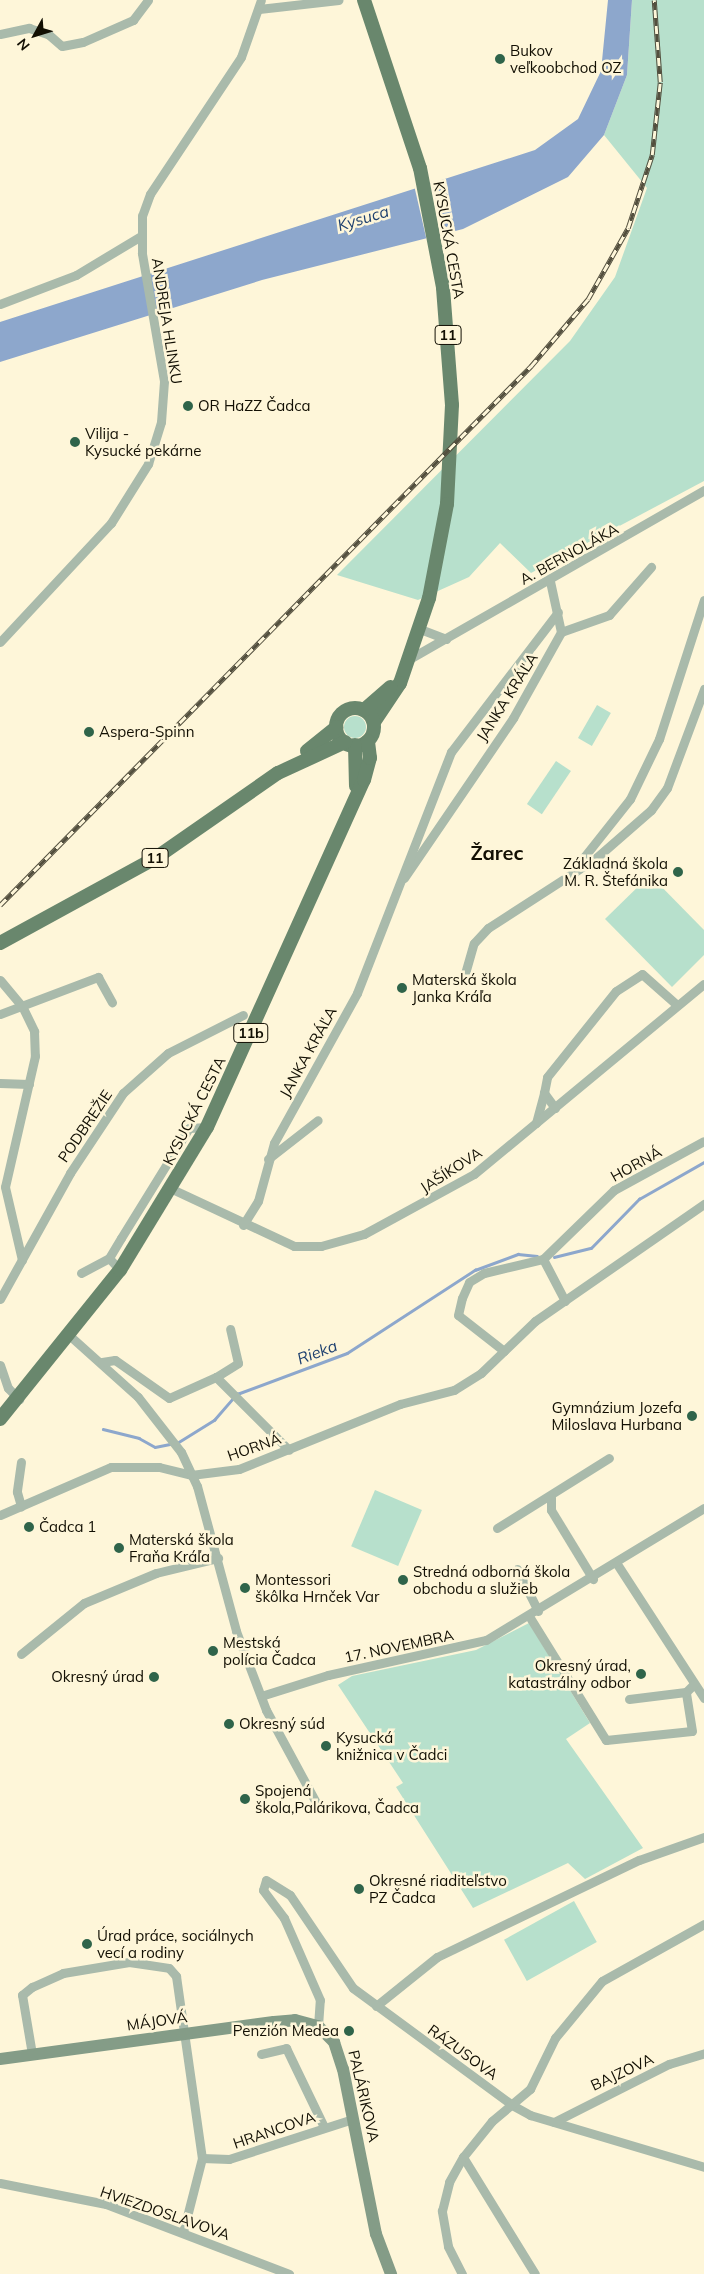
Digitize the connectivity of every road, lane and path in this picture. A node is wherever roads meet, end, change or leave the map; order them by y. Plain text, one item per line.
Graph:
1 (148, 0) edge
2 (338, 0) edge
3 (364, 0) edge
4 (260, 4) edge
5 (0, 34) edge
6 (141, 236) junction
7 (0, 304) edge
8 (704, 490) edge
9 (651, 567) dead end
10 (550, 581) junction
11 (704, 600) edge
12 (558, 612) junction
13 (420, 629) junction
14 (561, 632) junction
15 (446, 639) junction
16 (0, 642) edge
17 (408, 663) junction
18 (704, 689) edge
19 (364, 710) junction
20 (374, 722) junction
21 (337, 727) junction
22 (356, 743) junction
23 (278, 773) junction
24 (584, 864) junction
25 (396, 890) junction
26 (0, 943) edge
27 (464, 977) dead end
28 (0, 980) edge
29 (704, 984) edge
30 (112, 1002) dead end
31 (676, 1004) junction
32 (22, 1006) junction
33 (0, 1014) edge
34 (243, 1016) dead end
35 (0, 1083) edge
36 (29, 1084) junction
37 (544, 1093) junction
38 (554, 1108) junction
39 (318, 1120) dead end
40 (536, 1123) junction
41 (207, 1127) junction
42 (704, 1141) edge
43 (268, 1159) junction
44 (3, 1188) edge
45 (172, 1189) junction
46 (704, 1204) edge
47 (243, 1225) junction
48 (109, 1258) junction
49 (543, 1259) junction
50 (22, 1260) junction
51 (120, 1270) junction
52 (82, 1272) dead end
53 (0, 1299) edge
54 (565, 1301) junction
55 (230, 1329) dead end
56 (70, 1336) junction
57 (504, 1351) junction
58 (102, 1362) junction
59 (0, 1365) edge
60 (216, 1377) junction
61 (19, 1399) junction
62 (0, 1419) edge
63 (289, 1450) junction
64 (609, 1458) dead end
65 (21, 1462) dead end
66 (191, 1475) junction
67 (551, 1497) junction
68 (21, 1506) junction
69 (704, 1508) edge
70 (0, 1515) edge
71 (497, 1528) dead end
72 (218, 1558) junction
73 (617, 1564) junction
74 (517, 1569) dead end
75 (593, 1579) junction
76 (534, 1614) junction
77 (21, 1654) dead end
78 (694, 1684) junction
79 (686, 1692) junction
80 (261, 1696) junction
81 (704, 1698) edge
82 (629, 1699) dead end
83 (318, 1806) dead end
84 (704, 1837) edge
85 (704, 1924) edge
86 (376, 2006) junction
87 (318, 2026) junction
88 (185, 2033) junction
89 (704, 2053) edge
90 (32, 2054) junction
91 (261, 2054) dead end
92 (0, 2059) edge
93 (512, 2105) junction
94 (353, 2120) junction
95 (554, 2122) junction
96 (324, 2127) junction
97 (463, 2157) junction
98 (202, 2158) junction
99 (704, 2167) edge
100 (0, 2183) edge
101 (184, 2232) junction
102 (289, 2274) edge
103 (391, 2274) edge
104 (462, 2274) edge
105 (535, 2274) edge

1 - 5 street
2 - 4 street, ANDREJA HLINKU
3 - 13 main road, KYSUCKÁ CESTA / 11
4 - 6 street, ANDREJA HLINKU
6 - 7 street
6 - 16 street, ANDREJA HLINKU
8 - 10 street, A. BERNOLÁKA
9 - 14 street
10 - 12 street
10 - 15 street, A. BERNOLÁKA
11 - 24 street
12 - 14 street
12 - 25 street, JANKA KRÁĽA
13 - 15 street
13 - 17 main road, KYSUCKÁ CESTA / 11
14 - 25 street, JANKA KRÁĽA
15 - 17 street, A. BERNOLÁKA
17 - 19 main road, KYSUCKÁ CESTA / 11
17 - 20 main road, KYSUCKÁ CESTA / 11
18 - 24 street
19 - 20 main road
19 - 21 main road, KYSUCKÁ CESTA / 11
20 - 22 main road, KYSUCKÁ CESTA / 11
21 - 22 main road, KYSUCKÁ CESTA
21 - 23 main road, 11
22 - 23 main road, 11
22 - 41 main road, KYSUCKÁ CESTA / 11b
23 - 26 main road, 11
24 - 27 street
25 - 43 street, JANKA KRÁĽA
28 - 32 street
29 - 31 street, JAŠÍKOVA
30 - 32 street
31 - 37 street
31 - 38 street, JAŠÍKOVA
32 - 33 street
32 - 36 street
34 - 50 street, PODBREŽIE
35 - 36 street
36 - 44 street
37 - 38 street
37 - 40 street
38 - 40 street, JAŠÍKOVA
39 - 43 street
40 - 47 street, JAŠÍKOVA
41 - 45 main road, KYSUCKÁ CESTA / 11b
41 - 48 street
42 - 49 street, HORNÁ
43 - 47 street, JANKA KRÁĽA
44 - 50 street
45 - 47 street, JAŠÍKOVA
45 - 51 main road, KYSUCKÁ CESTA / 11b
46 - 54 street, HORNÁ
48 - 51 street
48 - 52 street
49 - 54 street
49 - 57 street
50 - 53 street, PODBREŽIE
51 - 56 main road, KYSUCKÁ CESTA / 11b
54 - 57 street, HORNÁ
55 - 60 street
56 - 58 street
56 - 61 main road, 11b
57 - 63 street, HORNÁ
58 - 60 street
58 - 66 street
59 - 61 street
60 - 63 street
61 - 62 main road, 11b
63 - 66 street, HORNÁ
64 - 67 street
65 - 68 street
66 - 68 street, HORNÁ
66 - 72 street
67 - 71 street
67 - 75 street
68 - 70 street, HORNÁ
69 - 73 street, 17. NOVEMBRA
72 - 77 street
72 - 80 street
73 - 75 street, 17. NOVEMBRA
73 - 78 street
74 - 76 street
75 - 76 street, 17. NOVEMBRA
76 - 79 street
76 - 80 street, 17. NOVEMBRA
78 - 79 street
78 - 81 street
79 - 82 street
80 - 83 street
84 - 86 street
85 - 93 street
86 - 87 street, RÁZUSOVA
86 - 93 street, RÁZUSOVA
87 - 88 main road, MÁJOVÁ
87 - 94 main road, PALÁRIKOVA
88 - 90 main road, MÁJOVÁ
88 - 90 street
88 - 98 street
89 - 95 street, BAJZOVA
90 - 92 main road, MÁJOVÁ
91 - 96 street
93 - 95 street, RÁZUSOVA
93 - 97 street
94 - 96 street, HRANCOVA
94 - 103 main road, PALÁRIKOVA
95 - 99 street, RÁZUSOVA
96 - 98 street, HRANCOVA
97 - 104 street
97 - 105 street
98 - 101 street
100 - 101 street, HVIEZDOSLAVOVA
101 - 102 street, HVIEZDOSLAVOVA

